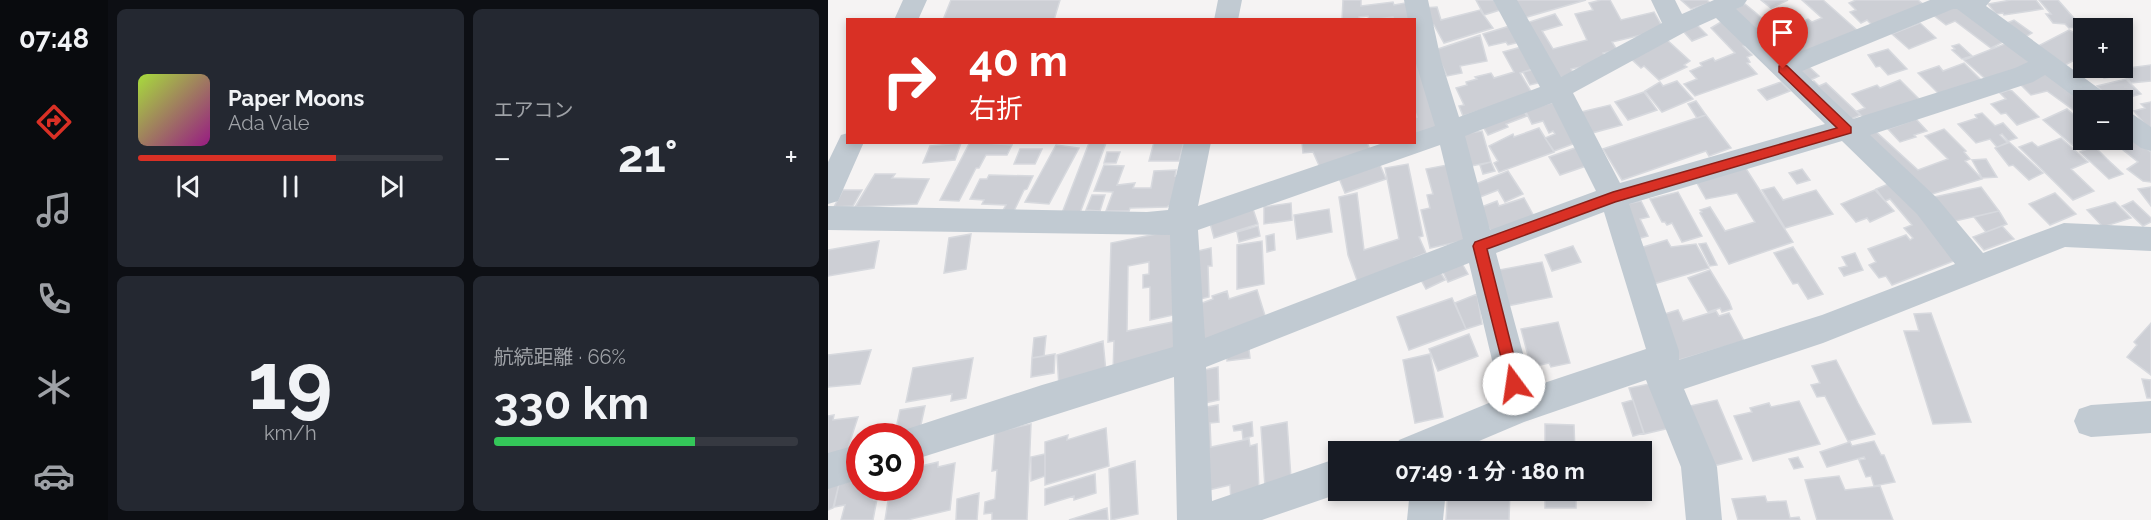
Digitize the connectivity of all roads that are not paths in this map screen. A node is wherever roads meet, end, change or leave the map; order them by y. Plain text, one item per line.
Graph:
1 (915, 0) edge
2 (1230, 0) edge
3 (1416, 0) edge
4 (1505, 0) edge
5 (1664, 0) edge
6 (1967, 0) edge
7 (1727, 4) edge
8 (907, 18) edge
9 (1226, 18) edge
10 (1676, 26) junction
11 (2046, 64) junction
12 (1783, 69) junction
13 (1558, 90) junction
14 (2082, 90) edge
15 (2133, 128) edge
16 (1847, 130) junction
17 (1450, 131) junction
18 (2151, 141) edge
19 (1416, 143) edge
20 (1198, 144) edge
21 (1414, 144) edge
22 (842, 146) edge
23 (828, 193) edge
24 (1613, 197) junction
25 (828, 218) edge
26 (1180, 222) junction
27 (2151, 239) edge
28 (1479, 246) junction
29 (1977, 269) junction
30 (1191, 357) junction
31 (1661, 374) junction
32 (1520, 407) junction
33 (2151, 417) edge
34 (2091, 421) dead end
35 (924, 439) edge
36 (1443, 441) edge
37 (846, 465) edge
38 (828, 471) edge
39 (1328, 479) edge
40 (1427, 501) edge
41 (1195, 520) edge
42 (1209, 520) edge
43 (1425, 520) edge
44 (1704, 520) edge

1 - 8 street
2 - 9 street
3 - 17 street
4 - 13 street
5 - 10 street
6 - 11 street
6 - 12 street
7 - 10 street
7 - 12 street
10 - 13 street
11 - 14 street
11 - 16 street
12 - 16 street
13 - 17 street
13 - 24 street
15 - 18 street
16 - 24 street
16 - 29 street
17 - 19 street
17 - 28 street
20 - 26 street
21 - 26 street
22 - 23 street
24 - 28 street
24 - 31 street
25 - 26 street
26 - 30 street
27 - 29 street
28 - 30 street
28 - 32 street
29 - 31 street
30 - 35 street
30 - 41 street
31 - 32 street
31 - 44 street
32 - 36 street
33 - 34 street
37 - 38 street
39 - 42 street
40 - 43 street

